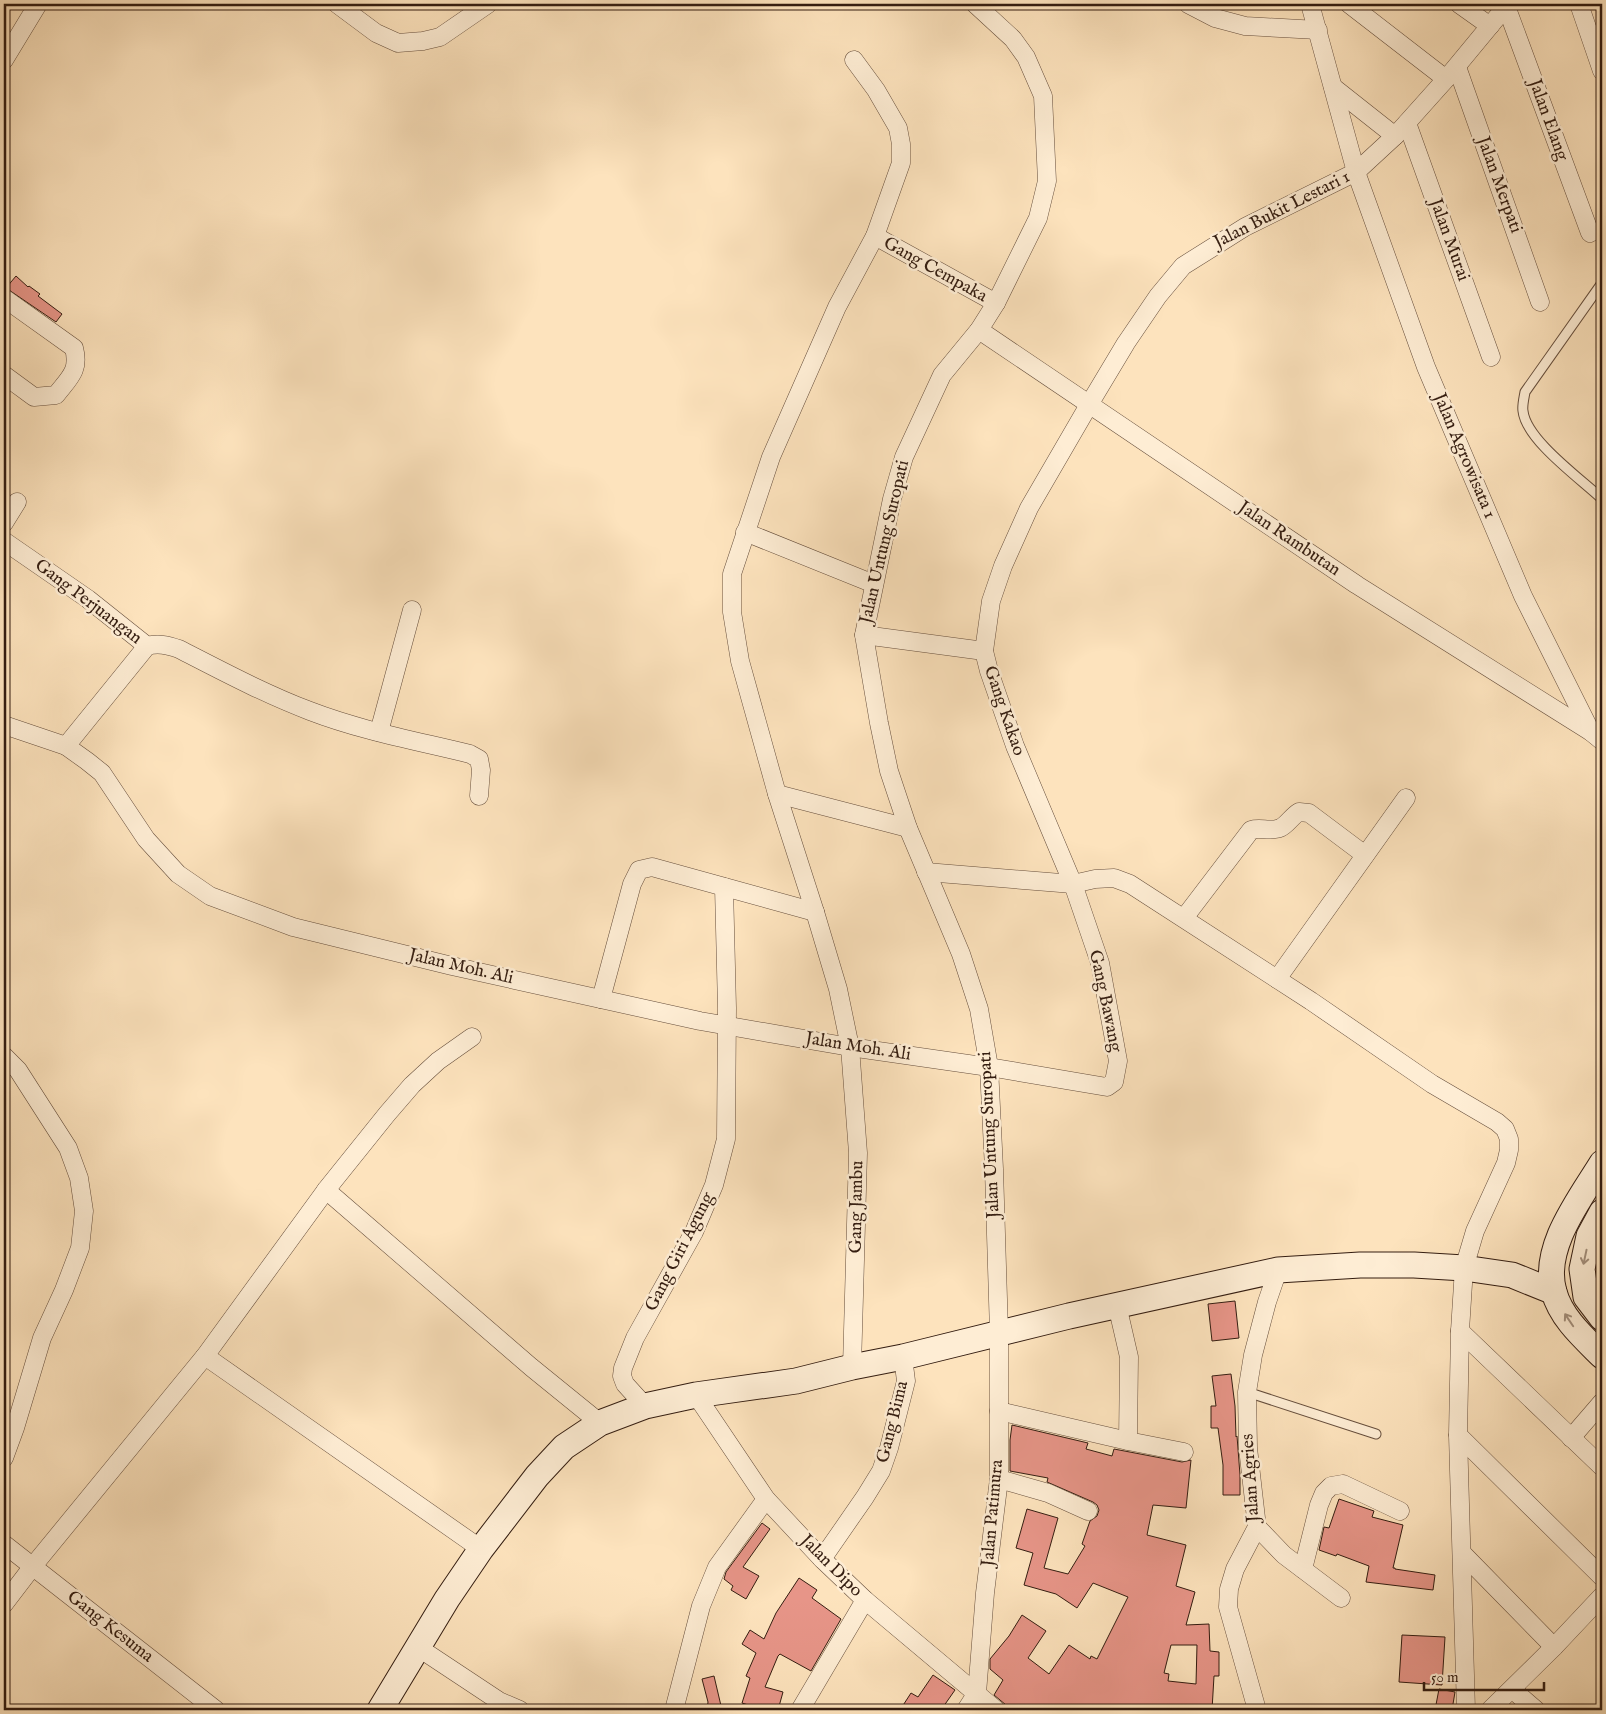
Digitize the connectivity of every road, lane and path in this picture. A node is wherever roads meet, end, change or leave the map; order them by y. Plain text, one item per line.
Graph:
1 (38, 4) edge
2 (338, 4) edge
3 (488, 4) edge
4 (976, 4) edge
5 (1188, 4) edge
6 (1310, 4) edge
7 (1349, 4) edge
8 (1459, 4) edge
9 (1579, 4) edge
10 (1507, 5) edge
11 (1490, 26) junction
12 (1318, 30) junction
13 (4, 60) edge
14 (854, 60) dead end
15 (1602, 71) edge
16 (1452, 73) junction
17 (1333, 87) junction
18 (1401, 130) junction
19 (1356, 172) junction
20 (1590, 234) dead end
21 (875, 236) junction
22 (1602, 283) edge
23 (4, 298) edge
24 (1540, 302) dead end
25 (996, 303) junction
26 (979, 330) junction
27 (1491, 357) dead end
28 (4, 374) edge
29 (1090, 403) junction
30 (1602, 499) edge
31 (17, 502) dead end
32 (4, 523) edge
33 (745, 532) junction
34 (4, 541) edge
35 (874, 584) junction
36 (412, 610) dead end
37 (864, 635) junction
38 (146, 646) junction
39 (984, 651) junction
40 (4, 725) edge
41 (379, 732) junction
42 (1596, 736) edge
43 (66, 746) junction
44 (777, 794) junction
45 (479, 796) dead end
46 (1406, 798) dead end
47 (908, 828) junction
48 (1365, 855) junction
49 (926, 872) junction
50 (1073, 884) junction
51 (724, 887) junction
52 (815, 912) junction
53 (1184, 918) junction
54 (1277, 979) junction
55 (601, 999) junction
56 (726, 1025) junction
57 (472, 1037) dead end
58 (850, 1047) junction
59 (4, 1056) edge
60 (989, 1067) junction
61 (1602, 1163) edge
62 (326, 1190) junction
63 (1602, 1212) edge
64 (1552, 1259) junction
65 (1464, 1268) junction
66 (1278, 1270) junction
67 (1512, 1274) junction
68 (1554, 1292) junction
69 (1117, 1305) junction
70 (1602, 1318) edge
71 (1460, 1331) junction
72 (999, 1332) junction
73 (205, 1356) junction
74 (1602, 1356) edge
75 (903, 1357) junction
76 (852, 1367) junction
77 (1247, 1392) junction
78 (696, 1395) junction
79 (1602, 1402) edge
80 (645, 1406) junction
81 (999, 1411) junction
82 (600, 1422) junction
83 (1376, 1434) dead end
84 (1458, 1435) junction
85 (1571, 1438) junction
86 (1128, 1441) junction
87 (1184, 1452) dead end
88 (4, 1458) edge
89 (1602, 1467) edge
90 (999, 1479) junction
91 (766, 1499) junction
92 (1088, 1511) dead end
93 (1400, 1511) dead end
94 (1256, 1527) junction
95 (4, 1544) edge
96 (481, 1550) junction
97 (1463, 1554) junction
98 (822, 1559) junction
99 (33, 1566) junction
100 (1303, 1569) junction
101 (1602, 1577) edge
102 (1602, 1596) edge
103 (1340, 1598) dead end
104 (865, 1600) junction
105 (4, 1604) edge
106 (1554, 1647) junction
107 (418, 1648) junction
108 (1513, 1690) junction
109 (977, 1693) junction
110 (216, 1710) edge
111 (380, 1710) edge
112 (520, 1710) edge
113 (674, 1710) edge
114 (800, 1710) edge
115 (966, 1710) edge
116 (996, 1710) edge
117 (1256, 1710) edge
118 (1466, 1710) edge
119 (1490, 1710) edge
120 (1536, 1710) edge

1 - 13 street
2 - 3 street
4 - 25 street, Jalan Untung Suropati
5 - 12 street
6 - 12 street, Jalan Agrowisata 1
7 - 16 street
8 - 11 street
9 - 15 street
10 - 11 street, Jalan Bukit Lestari 1
10 - 20 street, Jalan Elang
11 - 16 street, Jalan Bukit Lestari 1
12 - 17 street, Jalan Agrowisata 1
14 - 21 street, Gang Jambu
16 - 18 street, Jalan Bukit Lestari 1
16 - 24 street, Jalan Merpati
17 - 18 street
17 - 19 street, Jalan Agrowisata 1
18 - 19 street, Jalan Bukit Lestari 1
18 - 27 street, Jalan Murai
19 - 29 street, Jalan Bukit Lestari 1
19 - 42 street, Jalan Agrowisata 1
21 - 25 street, Gang Cempaka
21 - 33 street, Gang Jambu
22 - 30 lane
23 - 28 street
25 - 26 street, Jalan Untung Suropati
26 - 29 street, Jalan Rambutan
26 - 35 street, Jalan Untung Suropati
29 - 39 street, Gang Kakao
29 - 42 street, Jalan Rambutan
31 - 32 street
33 - 35 street
33 - 44 street, Gang Jambu
34 - 38 street, Gang Perjuangan
35 - 37 street, Jalan Untung Suropati
36 - 41 street
37 - 39 street
37 - 47 street, Jalan Untung Suropati
38 - 41 street
38 - 43 street
39 - 50 street, Gang Kakao
40 - 43 street, Jalan Moh. Ali
41 - 45 street
43 - 55 street, Jalan Moh. Ali
44 - 47 street
44 - 52 street, Gang Jambu
46 - 48 street
47 - 49 street, Jalan Untung Suropati
48 - 53 street
48 - 54 street
49 - 50 street
49 - 60 street, Jalan Untung Suropati
50 - 53 street
50 - 60 street, Gang Bawang
51 - 52 street
51 - 55 street
51 - 56 street, Gang Giri Agung
52 - 58 street, Gang Jambu
53 - 54 street
54 - 65 street
55 - 56 street, Jalan Moh. Ali
56 - 58 street, Jalan Moh. Ali
56 - 80 street, Gang Giri Agung
57 - 62 street
58 - 60 street, Jalan Moh. Ali
58 - 76 street, Gang Jambu
59 - 88 street
60 - 72 street, Jalan Untung Suropati
61 - 64 street
62 - 73 street
62 - 82 street
63 -> 70 street
64 - 67 street
64 - 68 street
65 - 66 street
65 - 67 street
65 - 71 street
66 - 69 street
66 - 77 street, Jalan Agries
67 - 68 street
74 -> 68 street
69 - 72 street
69 - 86 street
71 - 84 street
71 - 85 street
72 - 75 street
72 - 81 street, Jalan Patimura
73 - 96 street
73 - 99 street
75 - 76 street
75 - 98 street, Gang Bima
76 - 78 street
77 - 83 lane
77 - 94 street, Jalan Agries
78 - 80 street
78 - 91 street, Jalan Dipo
79 - 85 street
80 - 82 street
81 - 86 street
81 - 90 street, Jalan Patimura
82 - 96 street
84 - 97 street
84 - 101 street
85 - 89 street
86 - 87 street
90 - 92 street
90 - 109 street, Jalan Patimura
91 - 98 street, Jalan Dipo
91 - 113 street
93 - 100 street
94 - 100 street
94 - 117 street, Jalan Agries
95 - 99 street, Gang Kesuma
96 - 107 street
97 - 106 street
97 - 118 street
98 - 104 street, Jalan Dipo
99 - 105 street
99 - 110 street, Gang Kesuma
100 - 103 street
102 - 106 street
104 - 109 street, Jalan Dipo
104 - 114 street
106 - 108 street
107 - 111 street
107 - 112 street
108 - 119 street
108 - 120 street
109 - 115 street
109 - 116 street, Jalan Dipo

